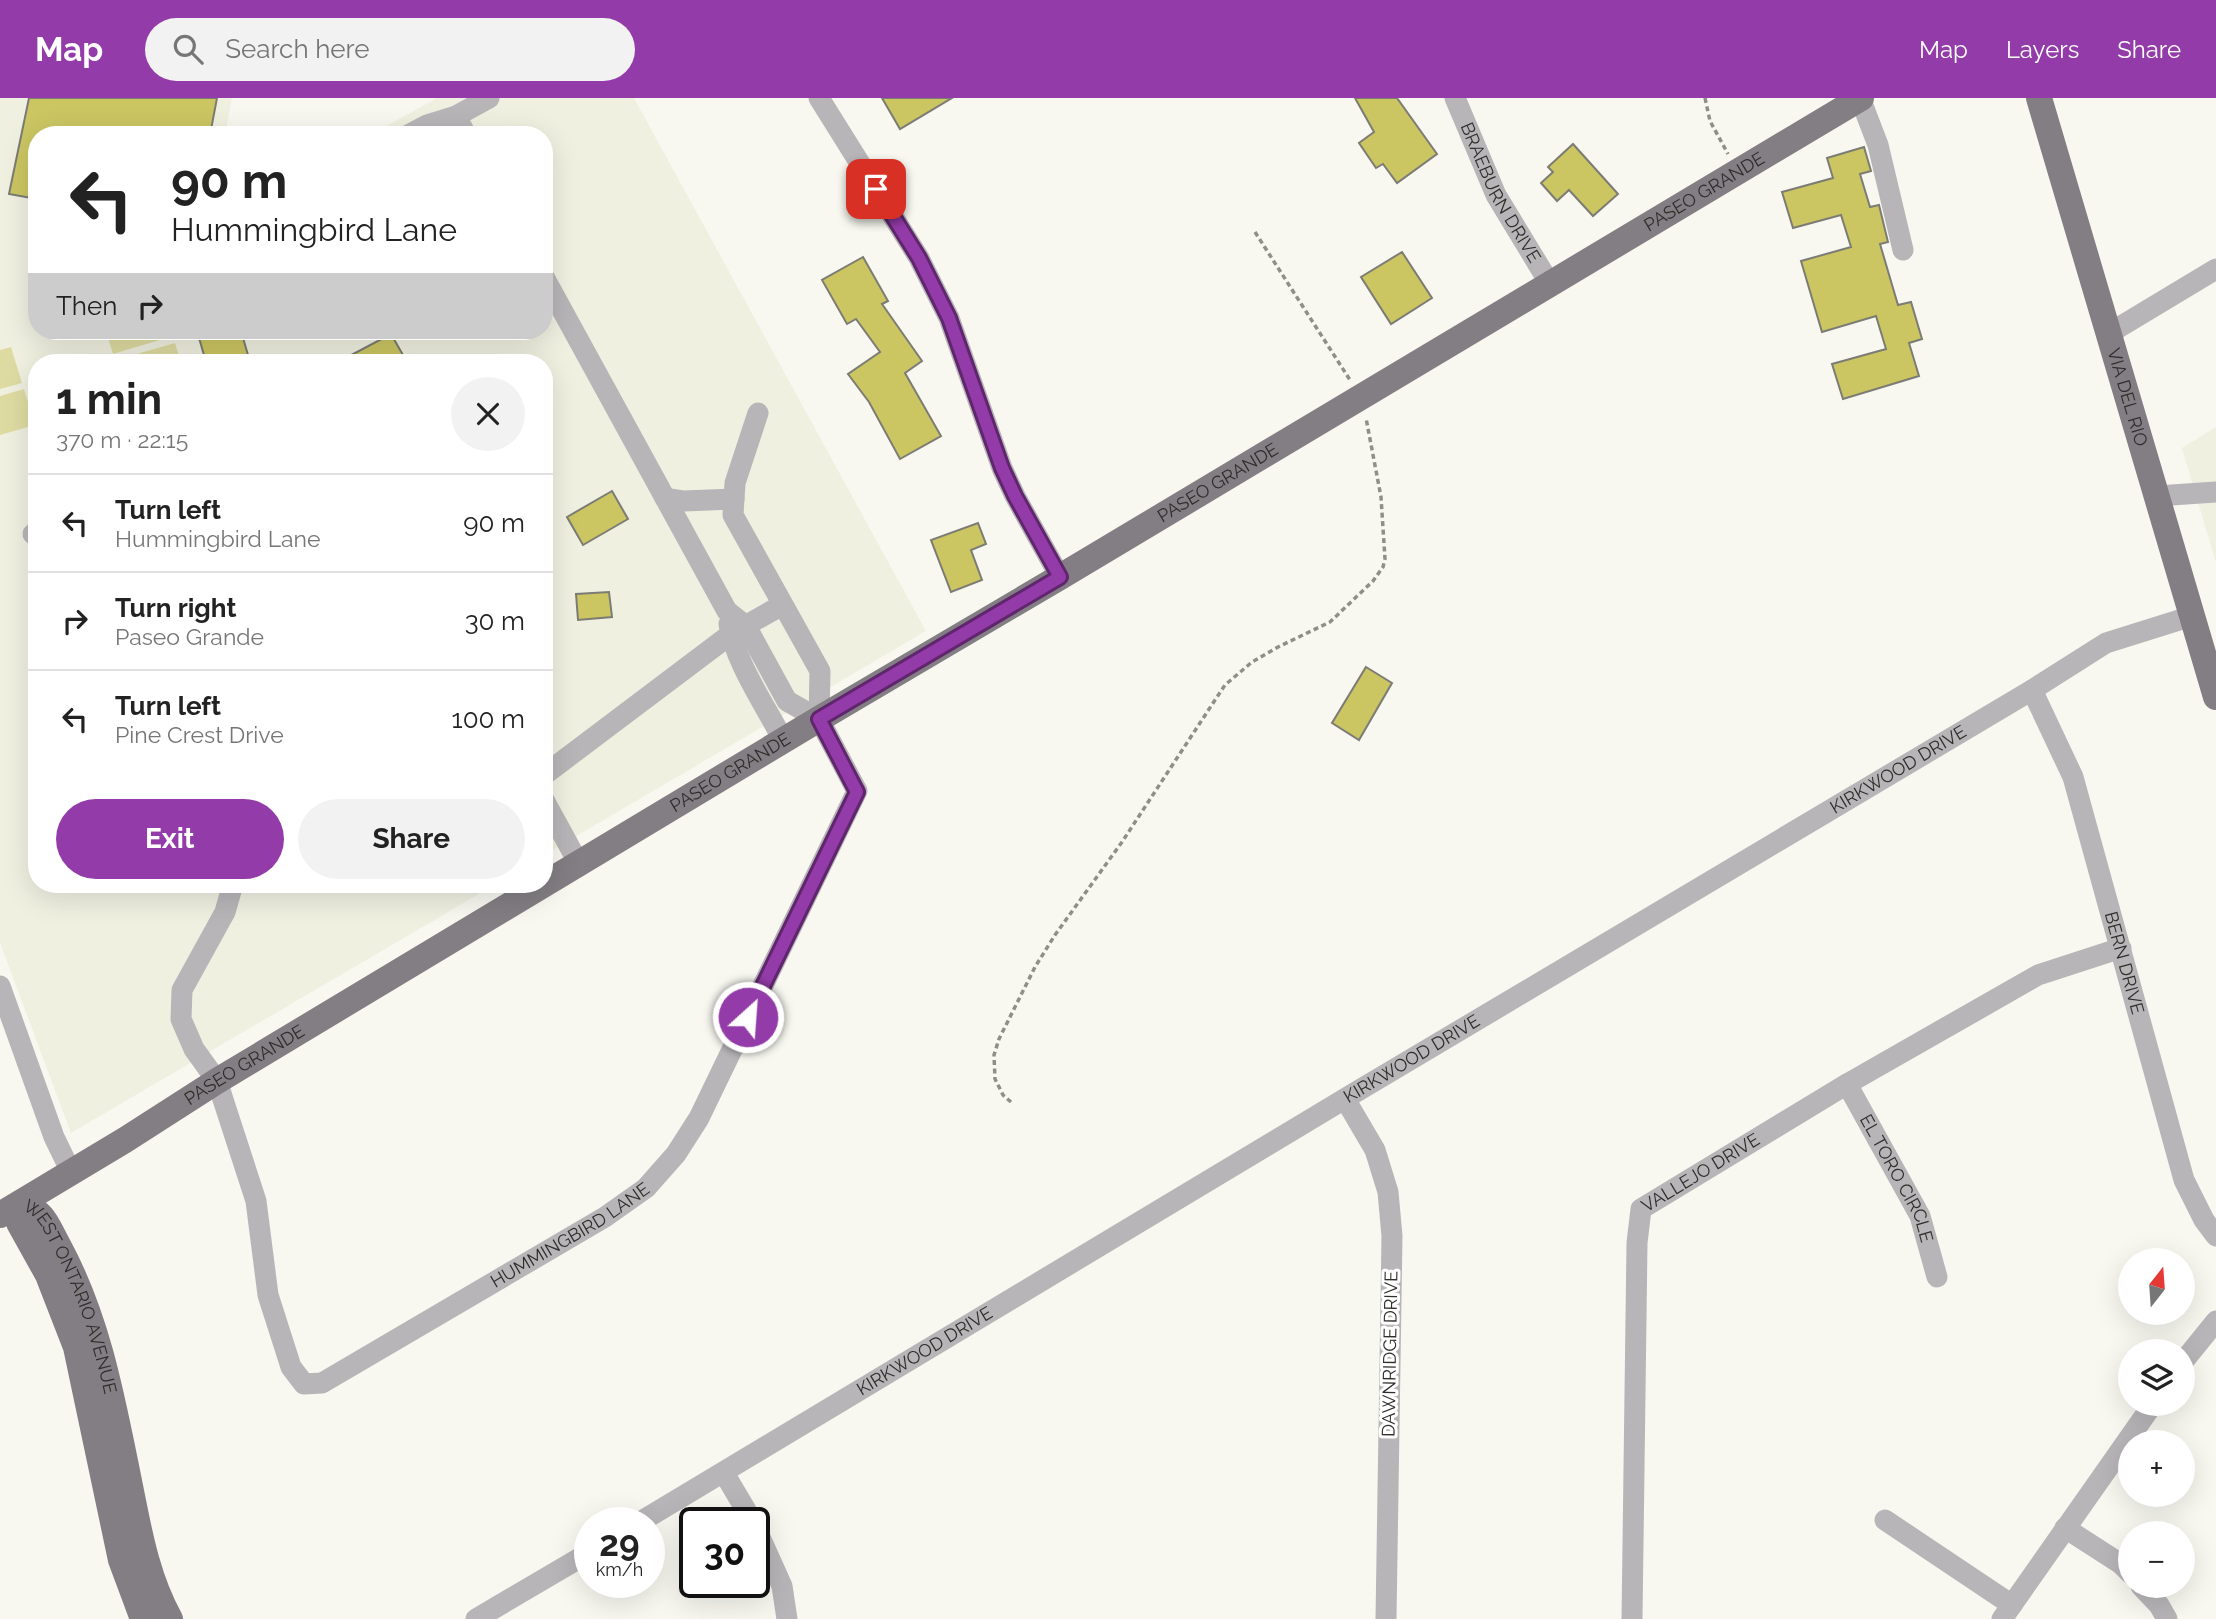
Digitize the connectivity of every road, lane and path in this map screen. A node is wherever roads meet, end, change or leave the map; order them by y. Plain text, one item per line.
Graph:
1 (489, 98) edge
2 (819, 98) edge
3 (1455, 98) edge
4 (1705, 98) edge
5 (1860, 98) edge
6 (2039, 98) edge
7 (456, 116) junction
8 (425, 126) edge
9 (461, 126) edge
10 (1728, 153) dead end
11 (1255, 232) dead end
12 (1903, 250) dead end
13 (2216, 269) edge
14 (1550, 284) junction
15 (553, 293) edge
16 (2108, 334) junction
17 (1350, 381) dead end
18 (758, 413) dead end
19 (1367, 422) dead end
20 (2216, 492) edge
21 (2157, 496) junction
22 (665, 498) junction
23 (734, 499) junction
24 (1060, 577) junction
25 (782, 605) junction
26 (2192, 616) junction
27 (738, 630) junction
28 (2032, 690) junction
29 (2216, 697) edge
30 (819, 719) junction
31 (783, 740) junction
32 (553, 768) edge
33 (553, 816) edge
34 (579, 864) junction
35 (553, 880) edge
36 (230, 893) edge
37 (530, 893) edge
38 (2121, 948) junction
39 (0, 986) edge
40 (216, 1081) junction
41 (1847, 1084) junction
42 (1345, 1099) junction
43 (1012, 1102) dead end
44 (71, 1172) junction
45 (10, 1209) edge
46 (2216, 1236) edge
47 (1937, 1277) dead end
48 (2216, 1321) edge
49 (2195, 1347) edge
50 (2144, 1416) edge
51 (724, 1474) junction
52 (744, 1507) edge
53 (665, 1508) edge
54 (1885, 1520) dead end
55 (2065, 1528) junction
56 (770, 1559) edge
57 (574, 1561) edge
58 (2118, 1562) edge
59 (2152, 1598) edge
60 (2007, 1612) edge
61 (143, 1619) edge
62 (170, 1619) edge
63 (475, 1619) edge
64 (787, 1619) edge
65 (1386, 1619) edge
66 (1632, 1619) edge
67 (2167, 1619) edge

1 - 7 street
2 - 24 street
3 - 14 street, BRAEBURN DRIVE
4 - 10 path
5 - 12 street
5 - 14 main road, PASEO GRANDE
6 - 16 main road, VIA DEL RIO
7 - 8 street
7 - 9 street
11 - 17 path
13 - 16 street
14 - 24 main road, PASEO GRANDE
15 - 22 street
16 - 21 main road, VIA DEL RIO
18 - 23 street
19 - 43 path
20 - 21 street
21 - 26 main road, VIA DEL RIO
22 - 23 street
22 - 27 street
23 - 25 street
24 - 30 main road, PASEO GRANDE
25 - 27 street
25 - 30 street
26 - 28 street, KIRKWOOD DRIVE
26 - 29 main road, VIA DEL RIO
27 - 30 street
27 - 31 street
27 - 32 street
28 - 38 street, BERN DRIVE
28 - 42 street, KIRKWOOD DRIVE
30 - 31 main road, PASEO GRANDE
30 - 40 street, HUMMINGBIRD LANE
31 - 34 main road, PASEO GRANDE
33 - 34 street
34 - 35 main road, PASEO GRANDE
36 - 40 street
37 - 40 main road, PASEO GRANDE
38 - 41 street, VALLEJO DRIVE
38 - 46 street, BERN DRIVE
39 - 44 street
40 - 44 main road, PASEO GRANDE
41 - 47 street, EL TORO CIRCLE
41 - 66 street, VALLEJO DRIVE
42 - 51 street, KIRKWOOD DRIVE
42 - 65 street, DAWNRIDGE DRIVE
44 - 45 main road, PASEO GRANDE
45 - 61 main road, WEST ONTARIO AVENUE
45 - 62 main road, WEST ONTARIO AVENUE
48 - 49 street
50 - 55 street
51 - 52 street
51 - 53 street, KIRKWOOD DRIVE
54 - 60 street
55 - 58 street
55 - 60 street
56 - 64 street
57 - 63 street
59 - 67 street

